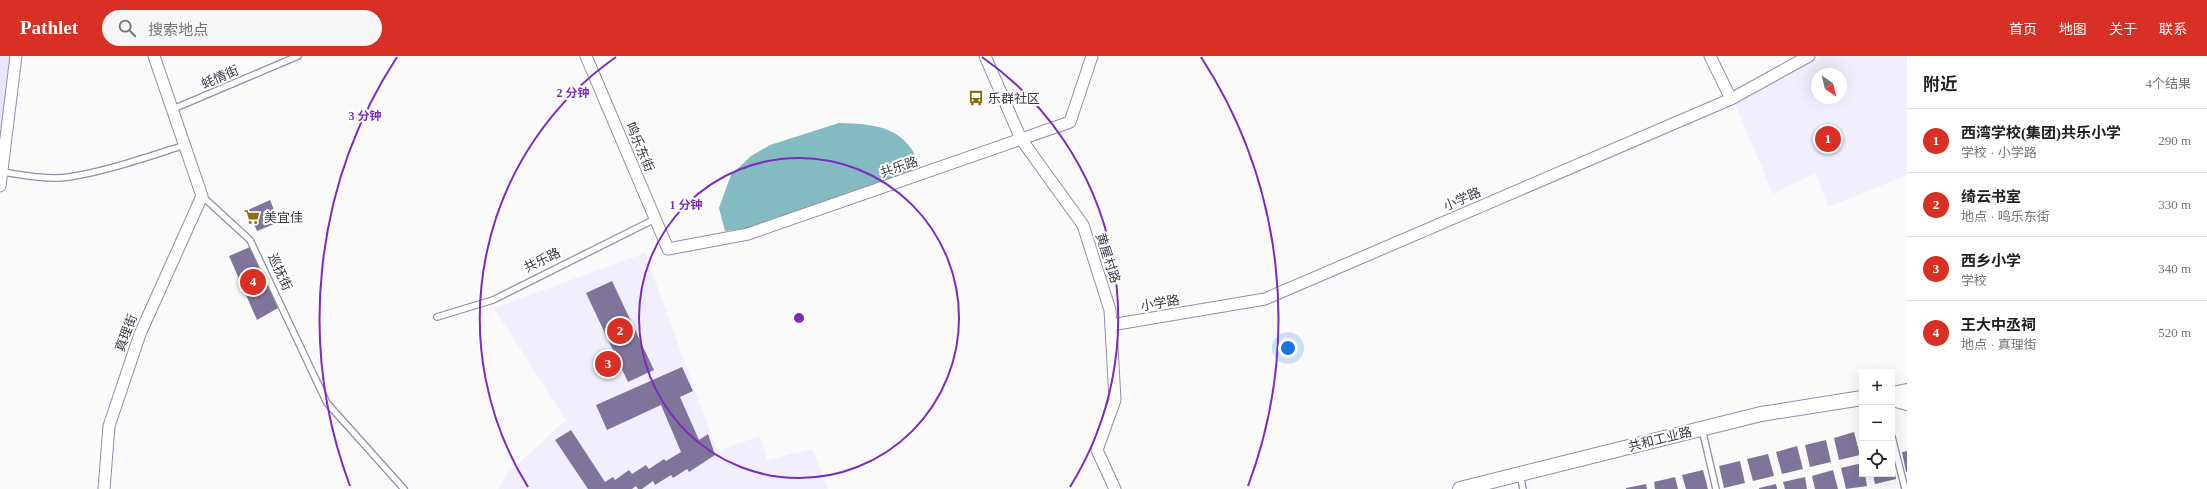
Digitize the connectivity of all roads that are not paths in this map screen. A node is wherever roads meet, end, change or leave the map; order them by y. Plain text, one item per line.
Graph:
1 (16, 56) edge
2 (154, 56) edge
3 (298, 56) edge
4 (586, 56) edge
5 (985, 56) edge
6 (1092, 56) edge
7 (1710, 56) edge
8 (1809, 56) edge
9 (1731, 99) junction
10 (173, 110) junction
11 (1021, 139) junction
12 (185, 145) junction
13 (2, 172) junction
14 (0, 186) edge
15 (202, 196) junction
16 (655, 219) junction
17 (668, 249) joint
18 (438, 317) dead end
19 (1111, 325) junction
20 (1907, 391) edge
21 (1895, 393) edge
22 (1859, 398) edge
23 (1895, 400) edge
24 (1907, 403) edge
25 (1702, 429) junction
26 (1893, 441) edge
27 (1520, 474) junction
28 (104, 489) edge
29 (404, 489) edge
30 (1115, 489) edge
31 (1460, 489) edge
32 (1524, 489) edge
33 (1716, 489) edge
34 (1905, 489) edge

1 - 13 street
2 - 10 street, 巡抚街
3 - 10 lane, 蚝情街
4 - 16 street, 鸣乐东街
5 - 11 street, 黄屋村路
6 - 11 street, 共乐路
7 - 9 street
8 - 9 street, 小学路
9 - 19 street, 小学路
10 - 12 street, 巡抚街
11 - 17 street, 共乐路
11 - 19 street, 黄屋村路
12 - 13 lane
12 - 15 street, 巡抚街
13 - 14 street
15 - 28 street, 真理街
15 - 29 lane, 巡抚街
16 - 17 street, 鸣乐东街
16 - 18 lane, 共乐路
19 - 30 street, 黄屋村路
20 - 21 street
22 - 25 street, 共和工业路
23 - 24 street
25 - 27 street, 共和工业路
25 - 33 lane
26 - 34 lane
27 - 31 street, 共和工业路
27 - 32 lane

